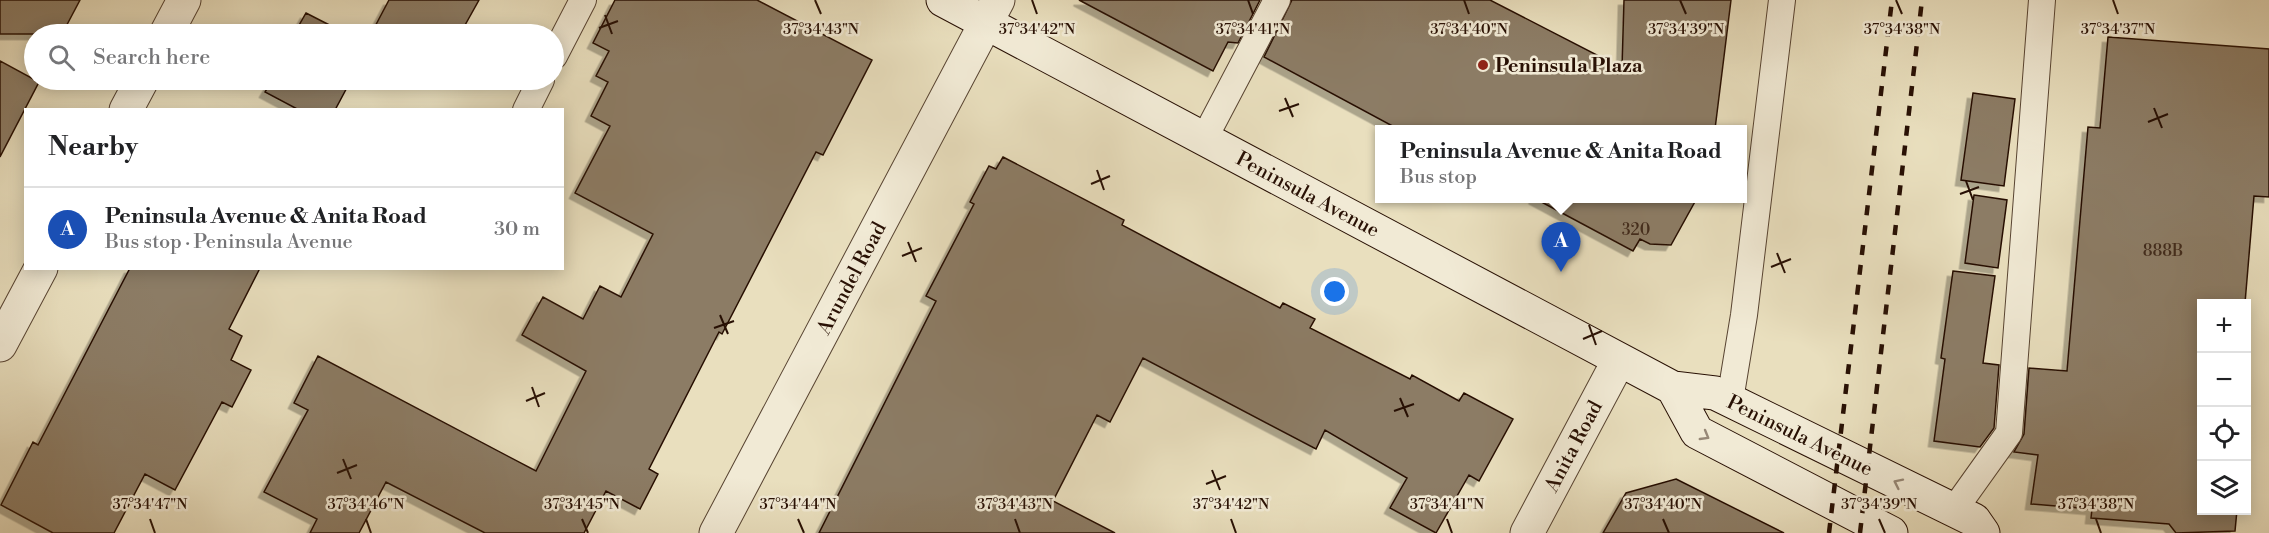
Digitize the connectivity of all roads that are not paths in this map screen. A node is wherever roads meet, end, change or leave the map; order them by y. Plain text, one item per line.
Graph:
1 (184, 0) edge
2 (583, 0) edge
3 (943, 0) edge
4 (1277, 0) edge
5 (1782, 0) edge
6 (2042, 0) edge
7 (992, 12) edge
8 (171, 24) edge
9 (564, 37) edge
10 (137, 90) edge
11 (536, 90) edge
12 (127, 108) edge
13 (527, 108) edge
14 (1204, 140) junction
15 (40, 270) edge
16 (0, 345) edge
17 (1619, 360) junction
18 (1673, 388) junction
19 (1730, 400) junction
20 (1954, 510) junction
21 (716, 533) edge
22 (1527, 533) edge
23 (1891, 533) edge
24 (1983, 533) edge

1 - 8 main road
2 - 9 lane
3 - 7 main road, Peninsula Avenue
4 - 14 lane
5 - 19 lane
6 - 20 lane
7 - 14 main road, Peninsula Avenue
7 - 21 main road, Arundel Road
10 - 12 main road
11 - 13 lane
14 - 17 main road, Peninsula Avenue
15 - 16 main road
17 - 18 main road, Peninsula Avenue
17 - 22 main road, Anita Road
18 - 19 main road, Peninsula Avenue
18 -> 23 main road
20 -> 19 main road, Peninsula Avenue
20 - 24 main road, Peninsula Avenue

